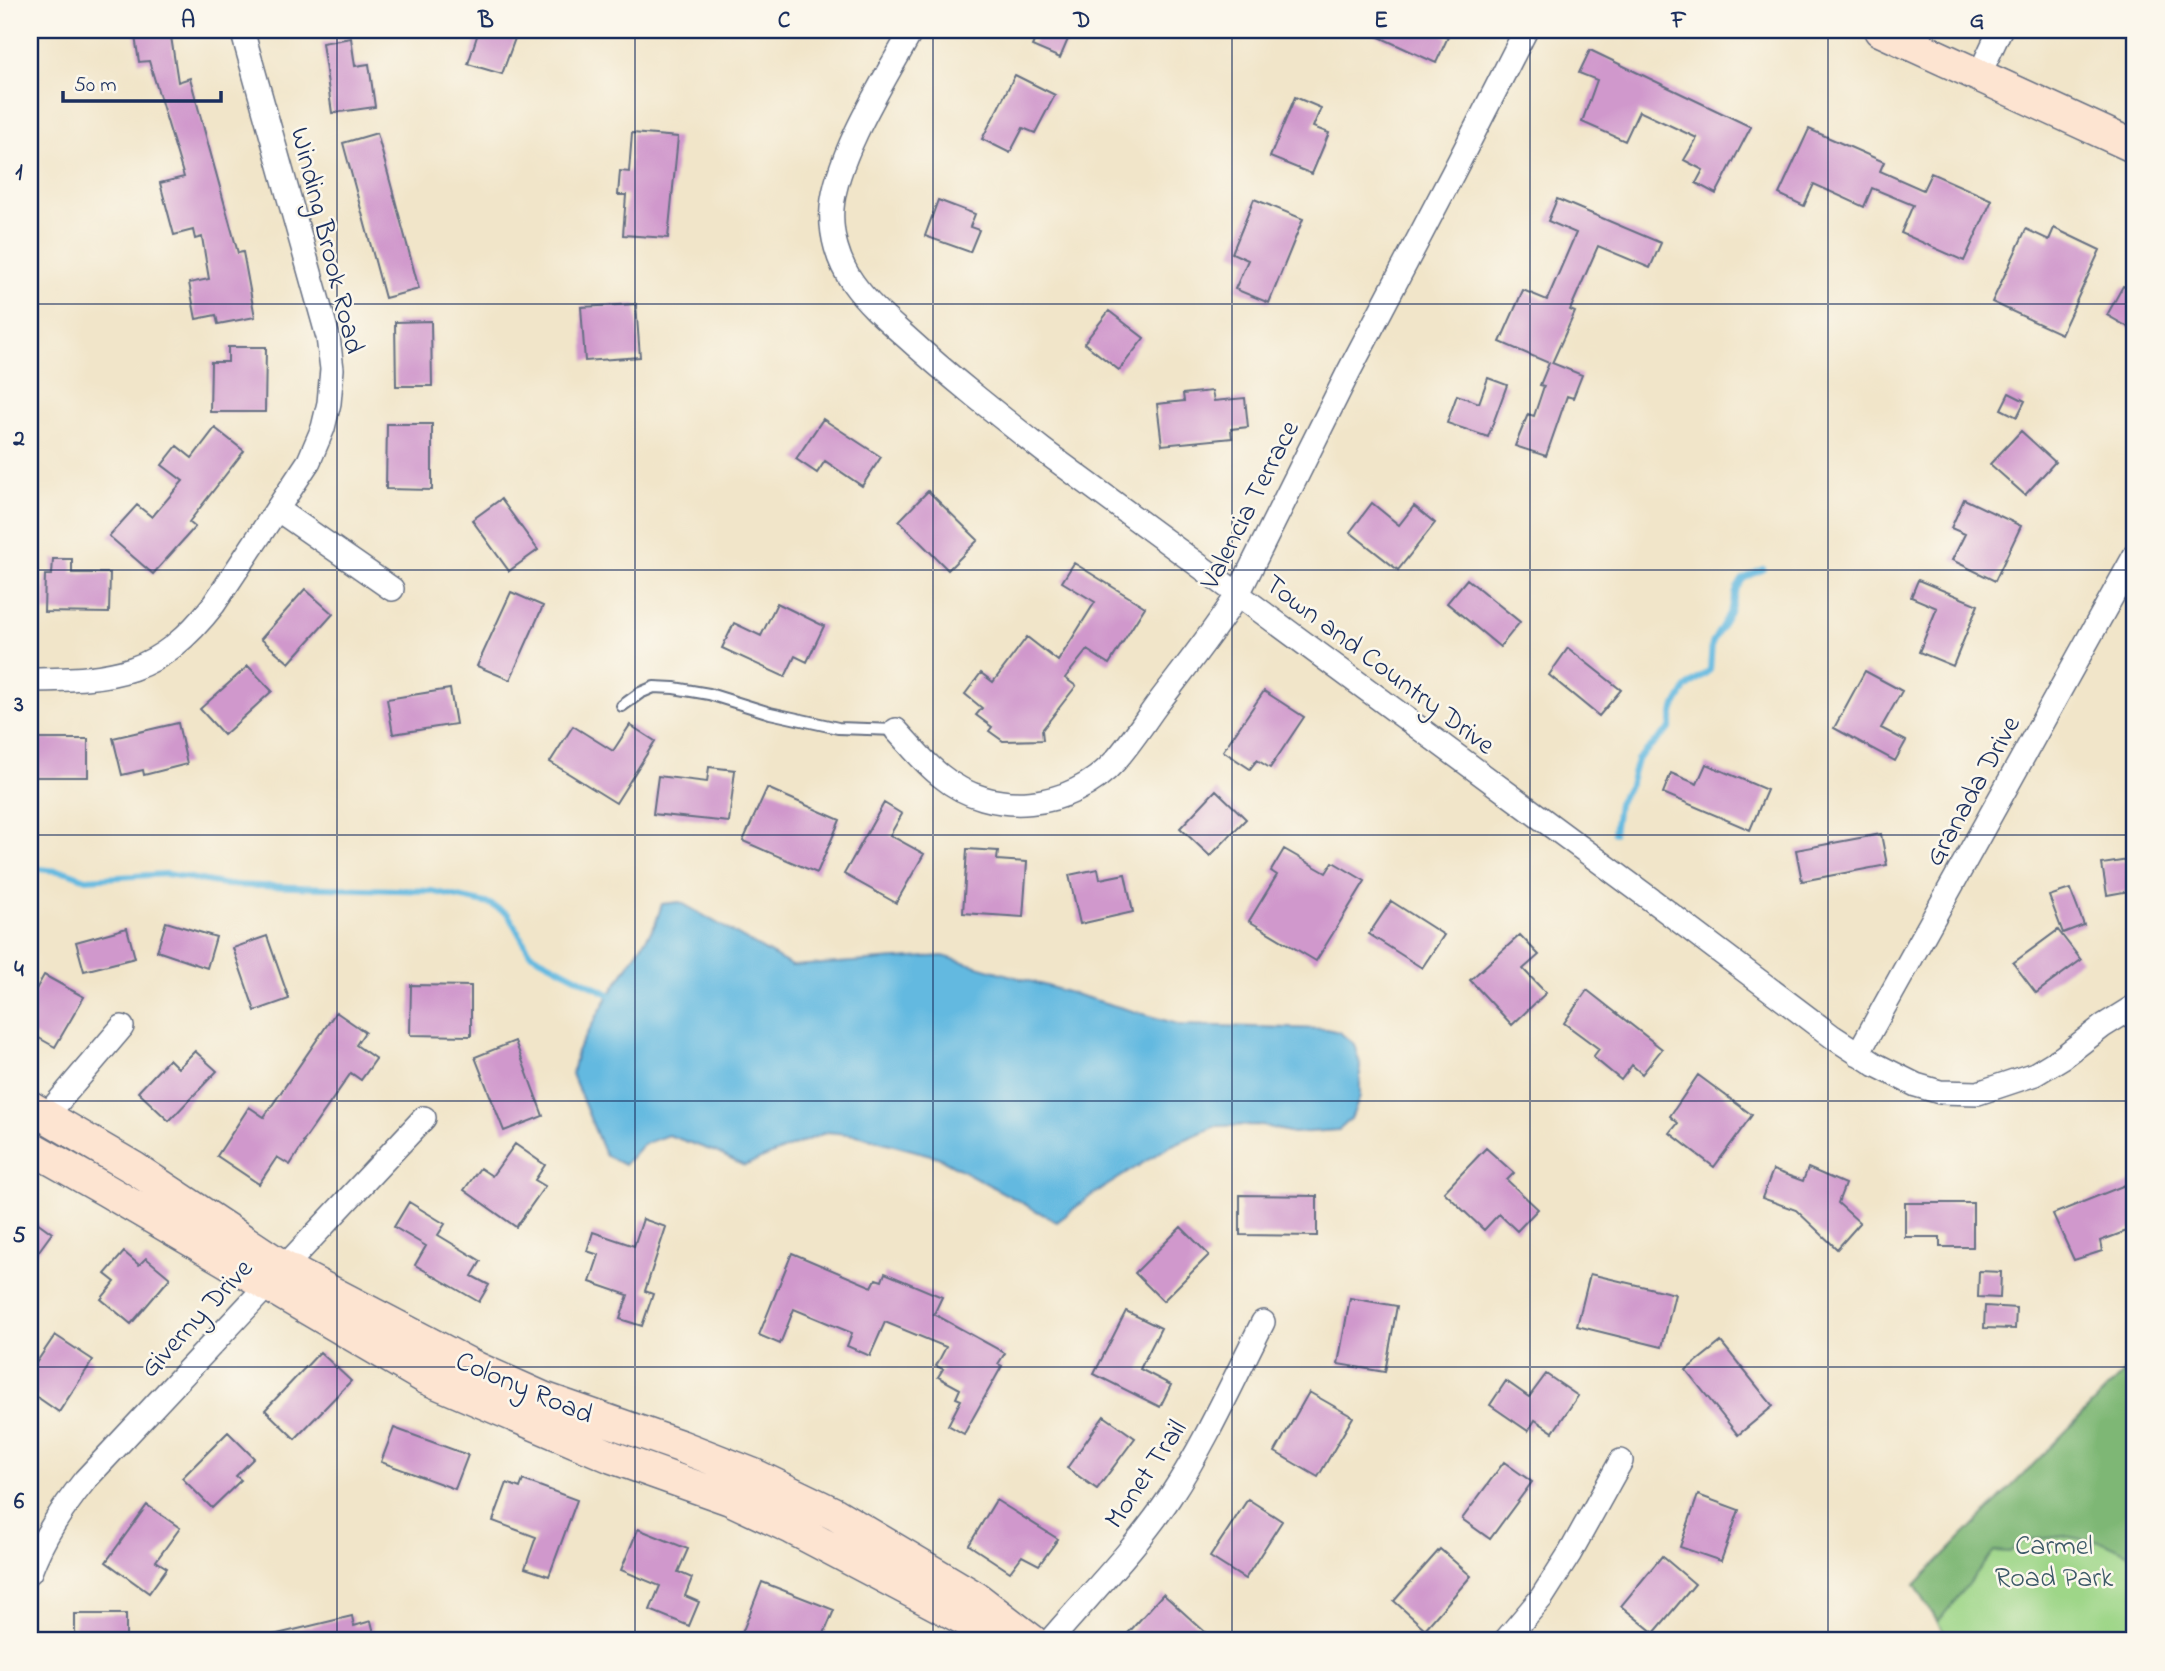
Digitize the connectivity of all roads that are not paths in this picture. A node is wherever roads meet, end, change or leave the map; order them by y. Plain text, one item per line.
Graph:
1 (242, 30) edge
2 (912, 30) edge
3 (1526, 30) edge
4 (1880, 30) edge
5 (2000, 30) edge
6 (1979, 75) junction
7 (2135, 147) edge
8 (278, 509) junction
9 (2135, 555) edge
10 (392, 589) dead end
11 (1238, 594) junction
12 (30, 680) edge
13 (622, 706) dead end
14 (896, 730) joint
15 (2135, 1006) edge
16 (122, 1027) dead end
17 (1858, 1054) junction
18 (38, 1111) edge
19 (424, 1118) dead end
20 (30, 1147) edge
21 (275, 1275) junction
22 (1263, 1322) dead end
23 (1621, 1461) dead end
24 (30, 1572) edge
25 (992, 1641) edge
26 (1032, 1641) edge
27 (1051, 1641) edge
28 (1505, 1641) edge

1 - 8 street, Winding Brook Road
2 - 11 street, Town and Country Drive
3 - 11 street, Valencia Terrace
4 - 6 main road
5 - 6 street
6 - 7 main road
8 - 10 street
8 - 12 street, Winding Brook Road
9 - 17 street, Granada Drive
11 - 14 street, Valencia Terrace
11 - 17 street, Town and Country Drive
13 - 14 lane
15 - 17 street, Town and Country Drive
16 - 18 street
18 - 21 main road, Colony Road
19 - 21 street, Giverny Drive
20 - 21 main road, Colony Road
21 - 24 street, Giverny Drive
21 - 25 main road, Colony Road
21 - 26 main road, Colony Road
22 - 27 street, Monet Trail
23 - 28 street

